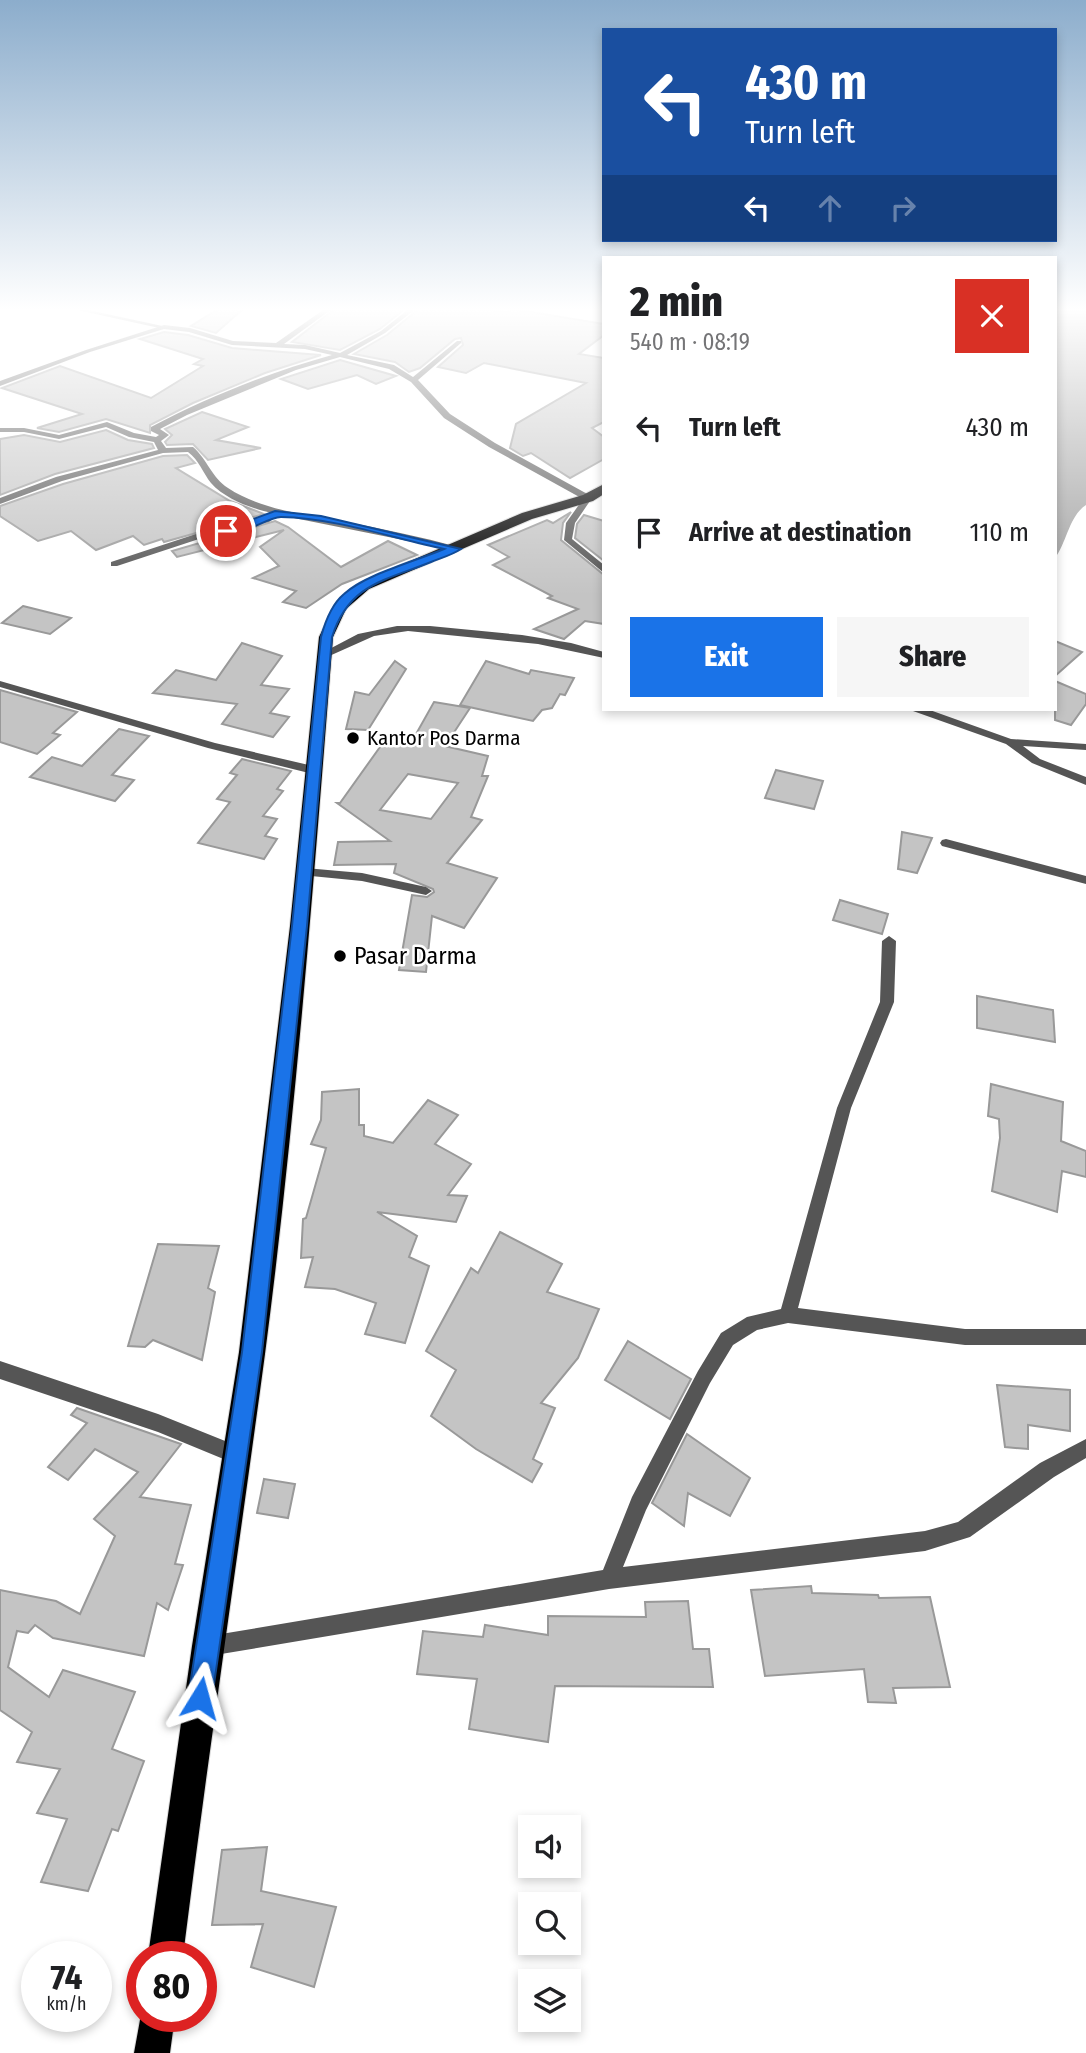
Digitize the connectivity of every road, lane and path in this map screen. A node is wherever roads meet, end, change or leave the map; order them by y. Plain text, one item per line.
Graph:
1 (206, 404) edge
2 (436, 404) edge
3 (0, 430) edge
4 (157, 440) junction
5 (163, 451) junction
6 (596, 493) edge
7 (0, 501) edge
8 (275, 514) junction
9 (455, 549) junction
10 (114, 564) dead end
11 (602, 568) edge
12 (602, 654) edge
13 (323, 655) junction
14 (0, 684) edge
15 (923, 711) edge
16 (1010, 742) junction
17 (1086, 747) edge
18 (313, 770) junction
19 (1086, 781) edge
20 (946, 843) dead end
21 (305, 872) junction
22 (1086, 880) edge
23 (426, 891) dead end
24 (889, 941) dead end
25 (788, 1315) junction
26 (1086, 1337) edge
27 (0, 1370) edge
28 (1086, 1448) edge
29 (238, 1456) junction
30 (609, 1580) junction
31 (207, 1646) junction
32 (167, 1941) edge
33 (155, 2032) edge
34 (152, 2053) edge

1 - 4 street
2 - 6 street
3 - 4 street
4 - 5 street
5 - 7 street
5 - 8 street
6 - 9 highway
6 - 11 street
8 - 9 street
8 - 10 street
9 - 13 highway
12 - 13 street
13 - 18 highway
14 - 18 street
15 - 16 street
16 - 17 street
16 - 19 street
18 - 21 highway
20 - 22 street
21 - 23 street
21 - 29 highway
24 - 25 street
25 - 26 street
25 - 30 street
27 - 29 street
28 - 30 street
29 - 31 highway
30 - 31 street
31 - 32 highway
33 - 34 highway

